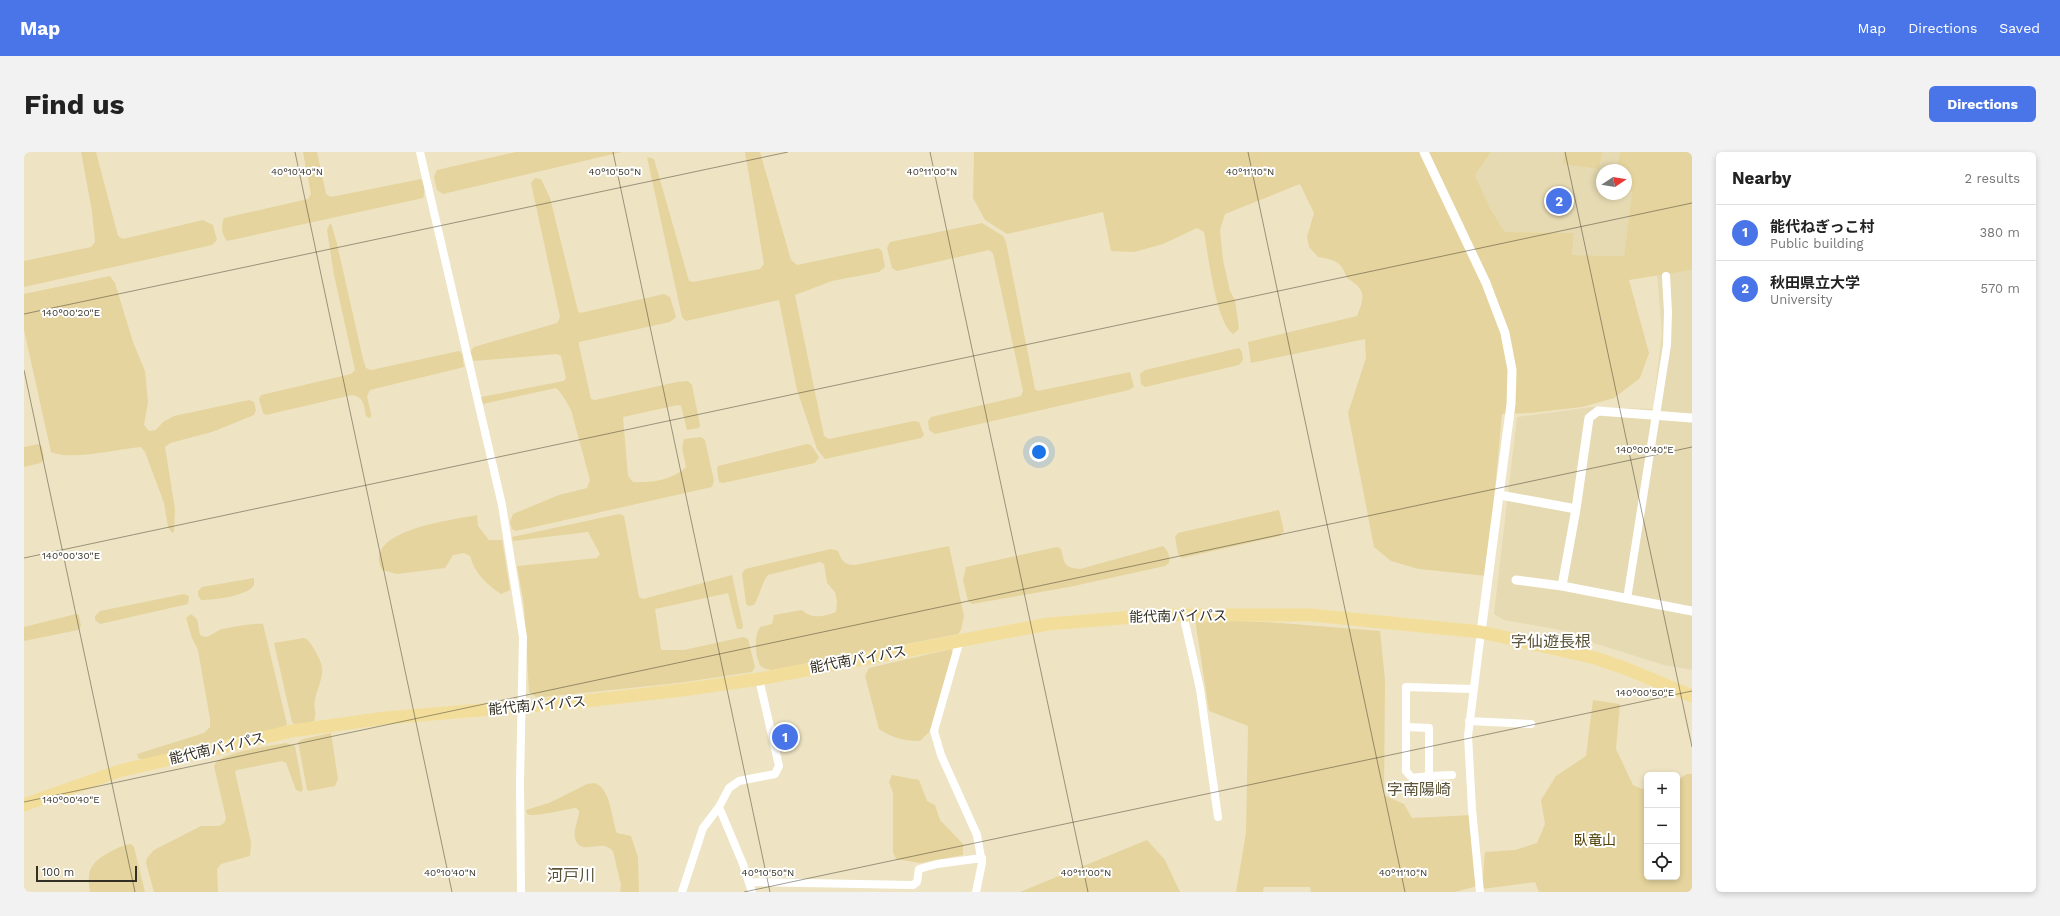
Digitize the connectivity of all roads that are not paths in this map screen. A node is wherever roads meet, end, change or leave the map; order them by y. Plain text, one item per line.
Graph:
1 (420, 152) edge
2 (1424, 152) edge
3 (1666, 276) dead end
4 (1657, 414) junction
5 (1692, 418) edge
6 (1500, 495) junction
7 (1576, 509) junction
8 (1516, 580) dead end
9 (1562, 586) junction
10 (1627, 599) junction
11 (1692, 611) edge
12 (1183, 614) junction
13 (1481, 632) junction
14 (960, 640) junction
15 (760, 678) junction
16 (1473, 689) junction
17 (1692, 696) edge
18 (523, 705) junction
19 (1469, 722) junction
20 (1531, 724) dead end
21 (1406, 726) junction
22 (1452, 775) dead end
23 (1429, 776) junction
24 (24, 805) edge
25 (719, 806) junction
26 (1218, 817) dead end
27 (982, 858) junction
28 (750, 882) junction
29 (892, 888) edge
30 (521, 892) edge
31 (682, 892) edge
32 (752, 892) edge
33 (976, 892) edge
34 (1480, 892) edge

1 - 18 street
2 - 6 street
3 - 4 street
4 - 5 street
4 - 7 street
4 - 10 street
6 - 7 street
6 - 13 street
7 - 9 street
8 - 9 street
9 - 10 street
10 - 11 street
12 - 13 highway, 能代南バイパス
12 - 14 highway, 能代南バイパス
12 - 26 street
13 - 16 street
13 - 17 highway, 能代南バイパス
14 - 15 highway, 能代南バイパス
14 - 27 street
15 - 18 highway, 能代南バイパス
15 - 25 street
16 - 19 street
16 - 21 street
18 - 24 highway, 能代南バイパス
18 - 30 street
19 - 20 street
19 - 34 street
21 - 23 street
21 - 23 street
22 - 23 street
25 - 28 street
25 - 31 street
27 - 29 street
27 - 33 street
28 - 29 street
28 - 32 street

